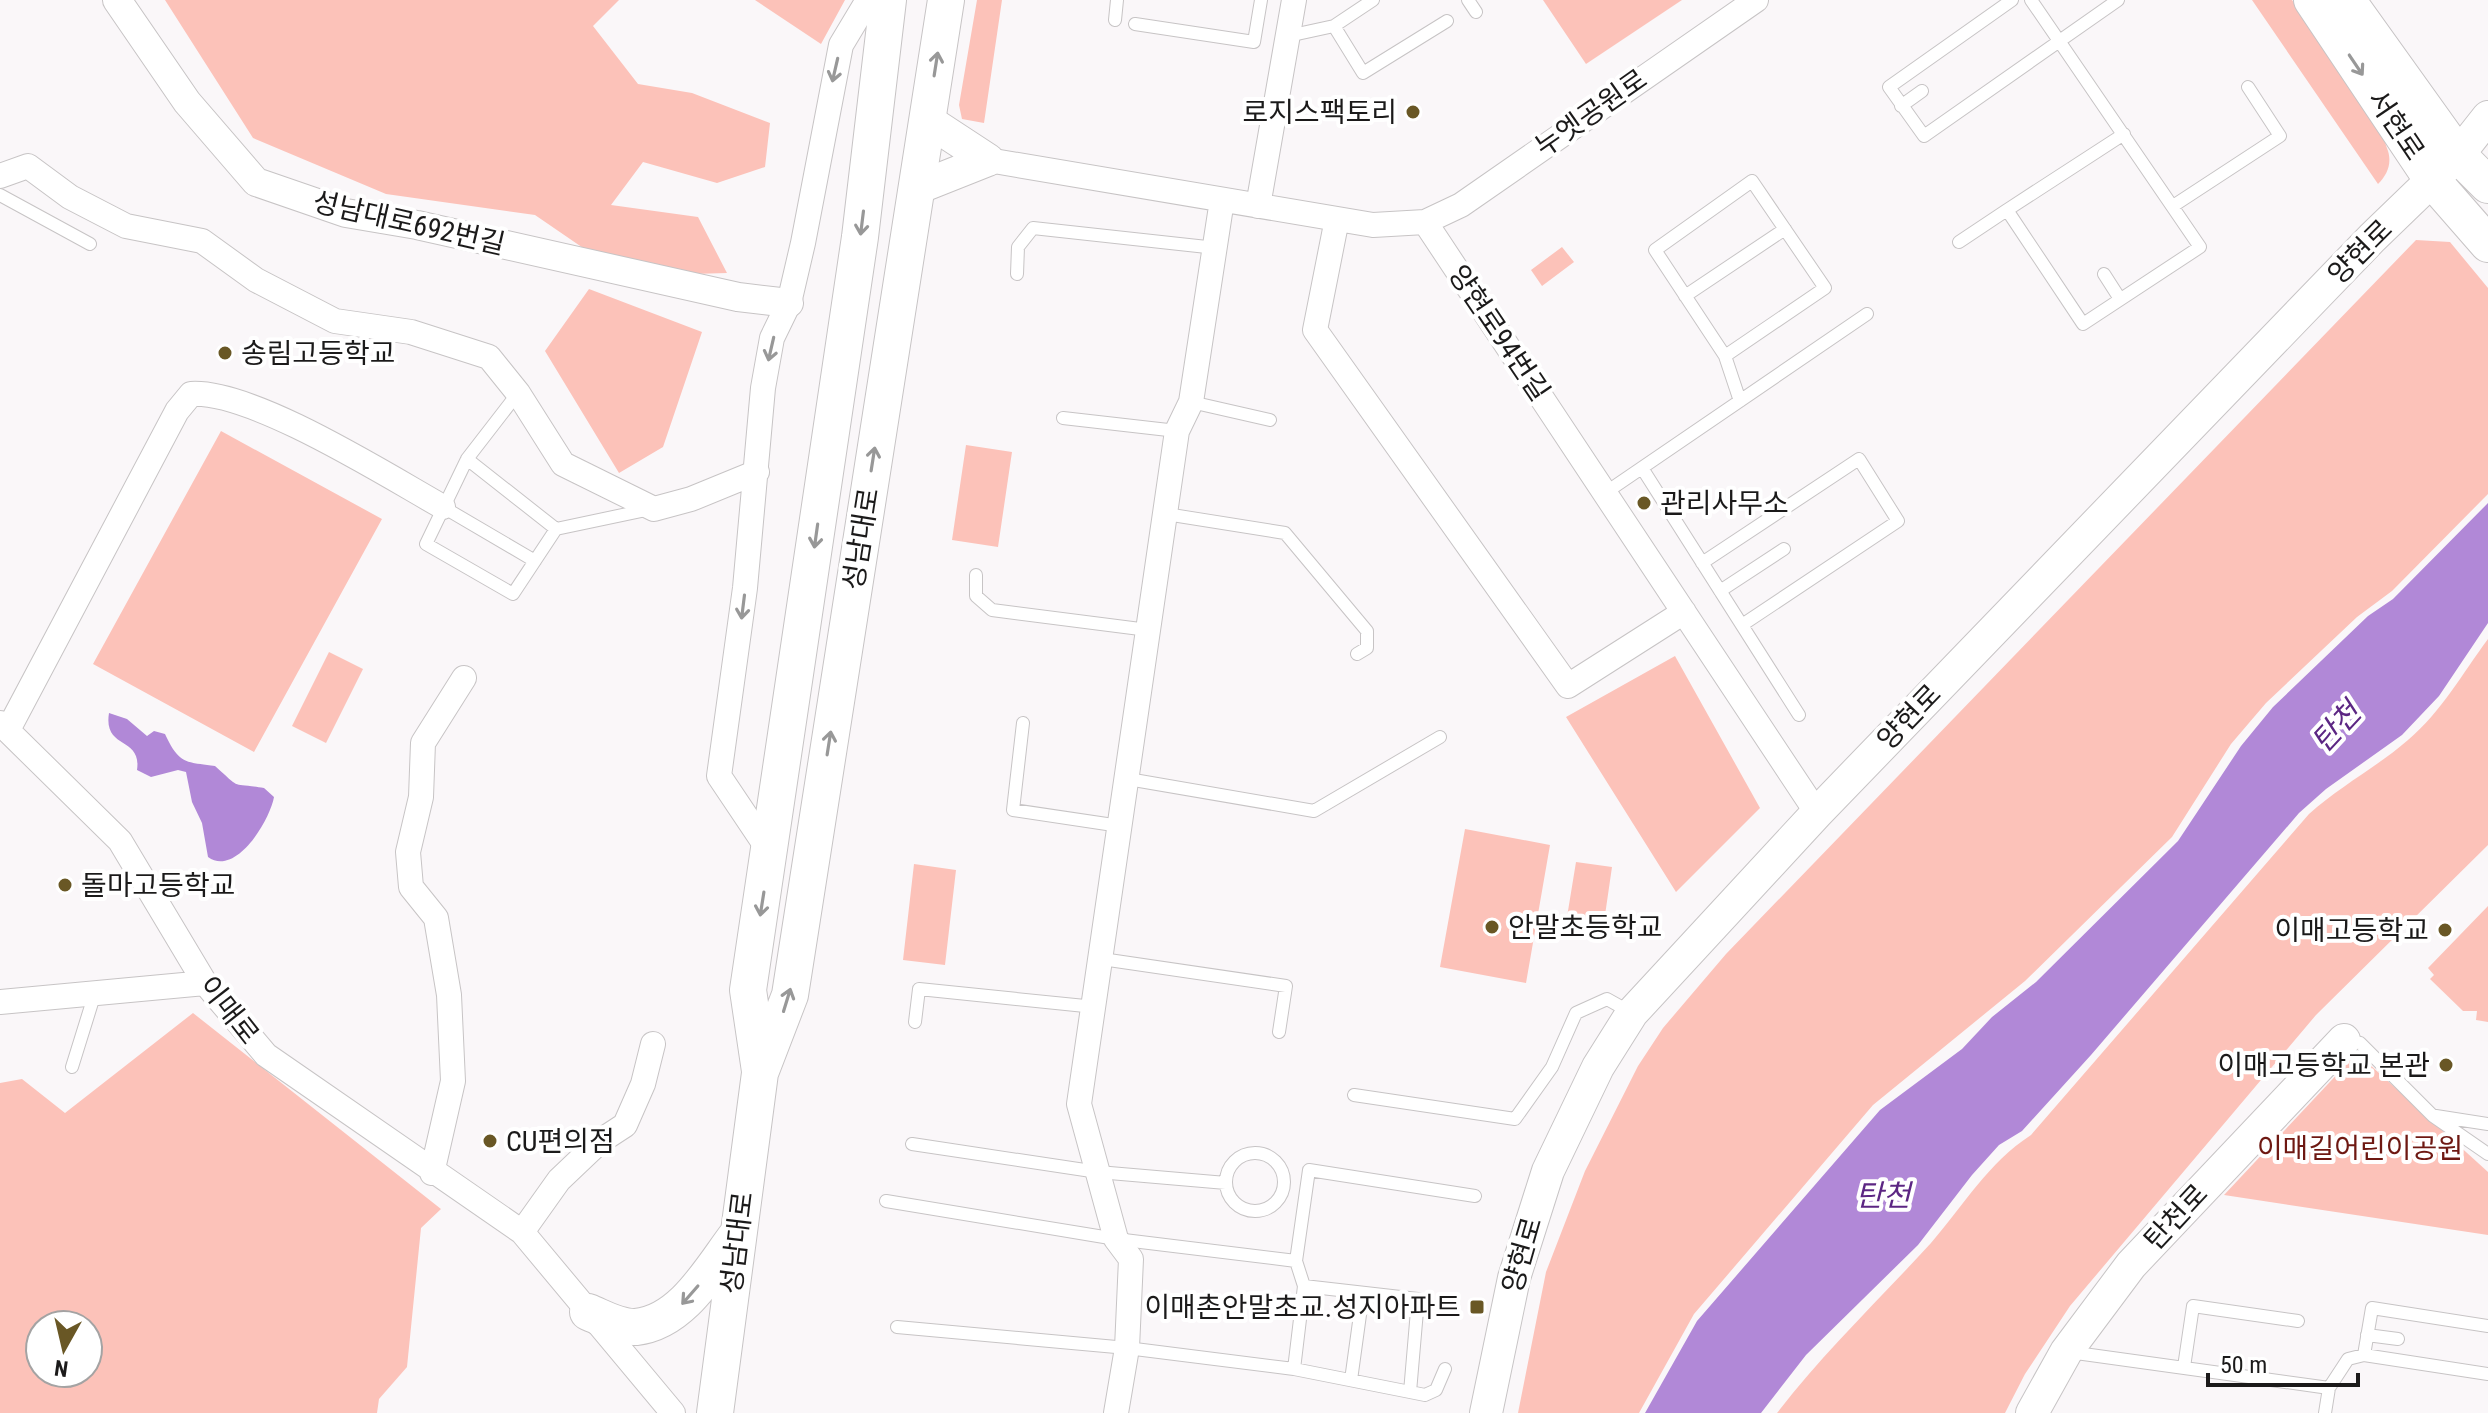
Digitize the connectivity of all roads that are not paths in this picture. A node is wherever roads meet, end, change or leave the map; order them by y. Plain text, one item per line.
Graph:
1 (117, 0) edge
2 (868, 0) edge
3 (888, 0) edge
4 (946, 0) edge
5 (1117, 0) edge
6 (1261, 0) edge
7 (1294, 0) edge
8 (1373, 0) edge
9 (1468, 0) edge
10 (1756, 0) edge
11 (2012, 0) edge
12 (2031, 0) edge
13 (2118, 0) edge
14 (2312, 0) edge
15 (2347, 0) edge
16 (1476, 12) dead end
17 (1115, 20) dead end
18 (1447, 21) dead end
19 (1135, 24) dead end
20 (1334, 26) junction
21 (1288, 36) junction
22 (2059, 41) junction
23 (2248, 87) dead end
24 (1922, 91) dead end
25 (1901, 106) junction
26 (2488, 117) edge
27 (927, 120) junction
28 (2124, 134) junction
29 (2458, 155) junction
30 (988, 160) junction
31 (0, 176) edge
32 (2433, 181) junction
33 (2488, 185) edge
34 (915, 189) junction
35 (0, 195) edge
36 (1222, 200) junction
37 (1258, 206) junction
38 (2173, 206) junction
39 (2007, 210) junction
40 (1337, 219) junction
41 (1425, 222) junction
42 (1785, 229) junction
43 (1959, 242) dead end
44 (90, 244) dead end
45 (2488, 244) edge
46 (1216, 248) junction
47 (1017, 274) dead end
48 (2104, 274) dead end
49 (1685, 296) junction
50 (2120, 299) junction
51 (789, 303) junction
52 (1867, 314) dead end
53 (1725, 356) junction
54 (518, 393) junction
55 (1740, 401) junction
56 (1191, 402) junction
57 (1063, 418) dead end
58 (1270, 420) dead end
59 (1177, 431) junction
60 (467, 459) junction
61 (1642, 468) junction
62 (757, 472) junction
63 (1605, 493) junction
64 (443, 507) junction
65 (654, 509) junction
66 (1166, 514) junction
67 (556, 529) junction
68 (1784, 549) dead end
69 (535, 561) junction
70 (1702, 563) junction
71 (976, 575) dead end
72 (1720, 591) junction
73 (1684, 612) junction
74 (1742, 625) junction
75 (1148, 630) junction
76 (1357, 654) dead end
77 (464, 678) dead end
78 (1799, 715) dead end
79 (1023, 723) dead end
80 (4, 726) edge
81 (1440, 737) dead end
82 (1128, 779) junction
83 (1817, 813) junction
84 (1120, 826) junction
85 (770, 852) junction
86 (1102, 959) junction
87 (205, 983) junction
88 (95, 993) junction
89 (0, 1002) edge
90 (1095, 1007) junction
91 (1632, 1013) junction
92 (915, 1022) dead end
93 (1279, 1032) dead end
94 (2344, 1040) joint
95 (653, 1044) dead end
96 (72, 1067) dead end
97 (760, 1073) junction
98 (1354, 1095) dead end
99 (2433, 1116) junction
100 (2488, 1124) edge
101 (912, 1144) dead end
102 (2488, 1154) edge
103 (1098, 1172) junction
104 (432, 1173) junction
105 (1226, 1183) junction
106 (1475, 1196) dead end
107 (886, 1201) dead end
108 (522, 1232) junction
109 (738, 1234) junction
110 (1116, 1239) junction
111 (1296, 1261) junction
112 (1304, 1286) junction
113 (1363, 1293) junction
114 (588, 1312) junction
115 (2298, 1321) dead end
116 (2488, 1326) edge
117 (897, 1327) dead end
118 (2367, 1335) junction
119 (2398, 1339) dead end
120 (1127, 1348) junction
121 (2066, 1352) junction
122 (2364, 1355) junction
123 (2184, 1367) junction
124 (1294, 1369) junction
125 (1445, 1369) dead end
126 (2488, 1374) edge
127 (1351, 1380) junction
128 (2329, 1388) junction
129 (1410, 1392) junction
130 (673, 1413) edge
131 (715, 1413) edge
132 (1116, 1413) edge
133 (1486, 1413) edge
134 (2032, 1413) edge
135 (2325, 1413) edge

1 - 51 street, 성남대로692번길
2 -> 51 street
3 -> 85 main road, 성남대로
27 -> 4 main road, 성남대로
5 - 17 lane
6 - 19 lane
7 - 21 street
8 - 20 lane
9 - 16 lane
10 - 41 street, 누엣공원로
11 - 25 lane
12 - 22 lane
13 - 22 lane
14 -> 32 main road, 서현로
15 - 29 main road, 서현로
18 - 20 lane
20 - 21 lane
21 - 37 street
22 - 25 lane
22 - 28 lane
23 - 38 lane
24 - 25 lane
26 - 29 main road, 양현로
27 - 30 main road
27 - 34 main road, 성남대로
28 - 38 lane
28 - 39 lane
29 - 32 main road, 양현로
29 - 33 main road, 서현로
30 - 34 main road
30 - 36 street
31 - 54 street
32 - 45 main road, 서현로
32 - 83 main road, 양현로
97 -> 34 main road, 성남대로
35 - 44 lane
36 - 37 street
36 - 46 street
37 - 40 street
38 - 50 lane
39 - 43 lane
39 - 50 lane
40 - 41 street
40 - 73 street
41 - 63 street, 양현로94번길
42 - 49 lane
42 - 49 lane
42 - 53 lane
46 - 47 lane
46 - 56 street
48 - 50 lane
49 - 53 lane
51 -> 62 street
52 - 55 lane
53 - 55 lane
54 - 60 lane
54 - 65 street
55 - 61 lane
56 - 58 lane
56 - 59 street
57 - 59 lane
59 - 66 street
60 - 64 lane
60 - 67 lane
61 - 63 lane
61 - 70 lane
62 - 65 street
62 -> 85 street
63 - 73 street, 양현로94번길
64 - 69 lane
64 - 69 lane
64 - 80 street
65 - 67 lane
66 - 75 street
66 - 76 lane
67 - 69 lane
68 - 72 lane
70 - 72 lane
70 - 74 lane
71 - 75 lane
72 - 74 lane
73 - 83 street, 양현로94번길
74 - 78 lane
75 - 82 street
77 - 104 street
79 - 84 lane
80 - 87 street, 이매로
81 - 82 lane
82 - 84 street
83 - 91 main road, 양현로
84 - 86 street
85 -> 97 main road, 성남대로
86 - 90 street
86 - 93 lane
87 - 88 street
87 - 104 street, 이매로
88 - 89 street
88 - 96 lane
90 - 92 lane
90 - 103 street
91 - 98 lane
91 - 133 main road, 양현로
94 - 99 lane
94 - 121 main road, 탄천로
95 - 108 street
97 - 109 main road, 성남대로
99 - 100 lane
99 - 102 lane
101 - 103 lane
103 - 105 lane
103 - 110 street
104 - 108 street, 이매로
105 - 105 lane
106 - 111 lane
107 - 110 lane
108 - 114 street, 이매로
109 -> 114 main road
109 - 131 main road, 성남대로
110 - 111 lane
110 - 120 street
111 - 112 lane
112 - 113 lane
112 - 124 lane
113 - 127 lane
113 - 129 lane
114 - 130 street, 이매로
115 - 123 lane
116 - 118 lane
117 - 120 lane
118 - 119 lane
118 - 122 lane
120 - 124 lane
120 - 132 street
121 - 123 lane
121 - 134 main road, 탄천로
122 - 126 lane
122 - 128 lane
123 - 128 lane
124 - 127 lane
125 - 129 lane
127 - 129 lane
128 - 135 lane

